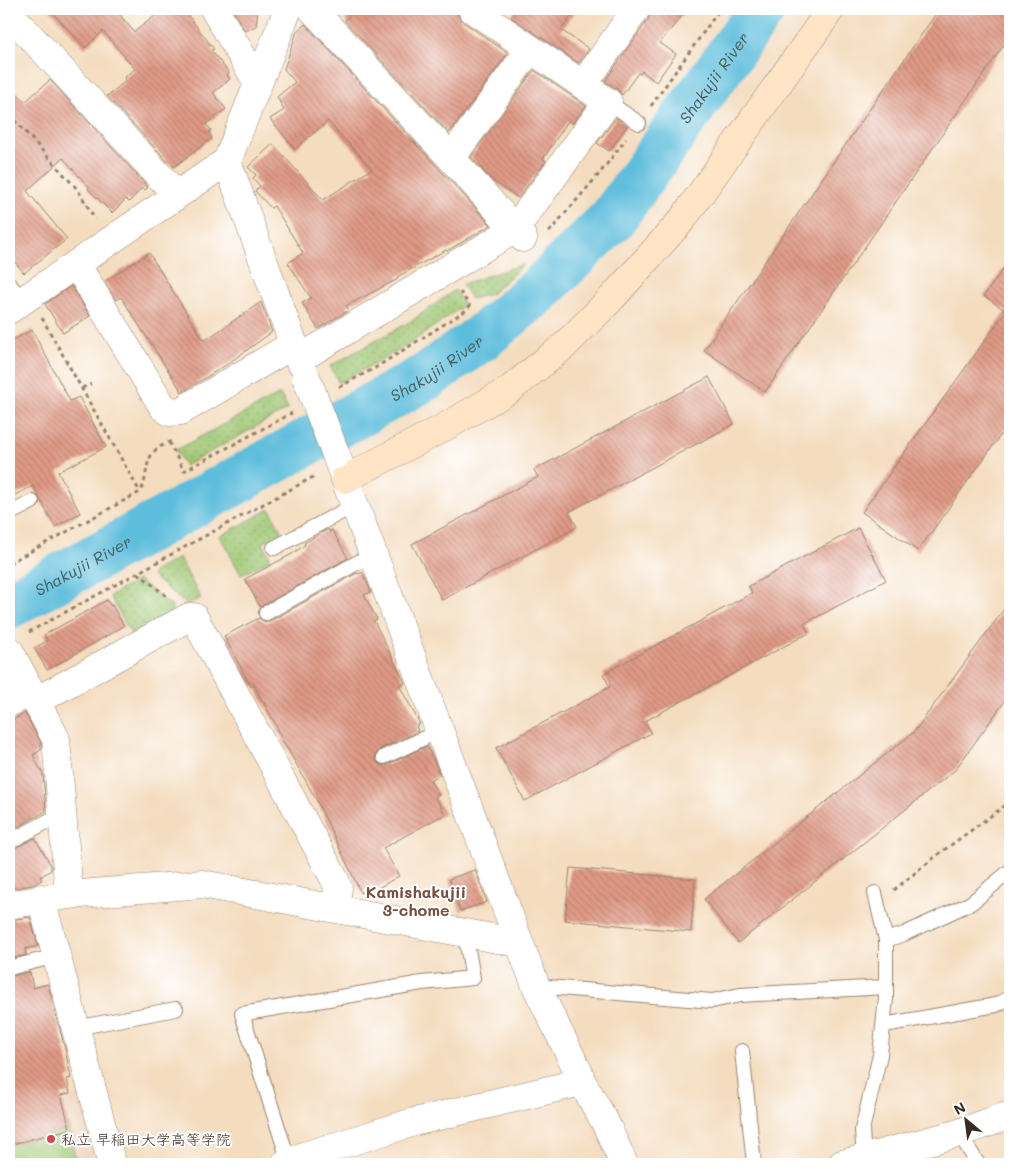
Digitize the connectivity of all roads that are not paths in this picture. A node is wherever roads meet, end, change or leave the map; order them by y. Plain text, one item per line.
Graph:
1 (214, 9) edge
2 (312, 9) edge
3 (472, 9) edge
4 (636, 9) edge
5 (831, 9) edge
6 (281, 12) edge
7 (9, 13) edge
8 (530, 49) junction
9 (258, 83) junction
10 (583, 85) junction
11 (608, 102) junction
12 (638, 123) dead end
13 (451, 158) junction
14 (226, 160) junction
15 (177, 195) junction
16 (519, 234) junction
17 (76, 264) junction
18 (17, 297) edge
19 (300, 360) junction
20 (340, 466) junction
21 (32, 502) dead end
22 (355, 505) junction
23 (9, 514) edge
24 (274, 548) dead end
25 (373, 554) junction
26 (266, 613) dead end
27 (17, 642) edge
28 (26, 700) edge
29 (439, 731) junction
30 (384, 757) dead end
31 (63, 813) junction
32 (9, 842) edge
33 (1010, 871) edge
34 (69, 894) junction
35 (41, 898) junction
36 (876, 898) road end
37 (9, 905) edge
38 (335, 908) junction
39 (465, 932) junction
40 (886, 940) junction
41 (519, 943) junction
42 (56, 956) junction
43 (9, 968) edge
44 (536, 986) junction
45 (886, 987) junction
46 (1010, 998) edge
47 (176, 1008) dead end
48 (884, 1025) junction
49 (75, 1028) junction
50 (742, 1051) dead end
51 (582, 1082) junction
52 (1010, 1115) edge
53 (959, 1133) junction
54 (853, 1161) edge
55 (287, 1163) edge
56 (112, 1164) edge
57 (624, 1164) edge
58 (754, 1164) edge
59 (978, 1164) edge

1 - 9 street
2 - 13 street
3 - 8 street
4 - 10 street
5 - 20 street
6 - 9 street
7 - 15 street
8 - 10 street
8 - 13 street
9 - 14 street
10 - 11 street
11 - 12 lane
11 - 16 street
13 - 16 street
14 - 15 street
14 - 19 street
15 - 17 street
16 - 19 street
17 - 18 street
17 - 19 street
19 - 20 street, bridge
20 - 22 street
21 - 23 lane
22 - 24 lane
22 - 25 street
25 - 26 lane
25 - 29 street
27 - 28 street
28 - 31 street
28 - 38 street
29 - 30 lane
29 - 41 street
31 - 32 lane
31 - 34 street
33 - 40 lane
34 - 35 street
34 - 38 street
35 - 37 street
35 - 42 street
36 - 40 lane
38 - 39 street
39 - 41 street
39 - 55 lane
40 - 45 lane
41 - 44 street
42 - 43 lane
42 - 49 street
44 - 45 lane
44 - 51 street
45 - 48 lane
46 - 48 lane
47 - 49 lane
48 - 54 lane
49 - 56 street
50 - 58 lane
51 - 55 street
51 - 57 street
52 - 53 street
53 - 54 street
53 - 59 lane

